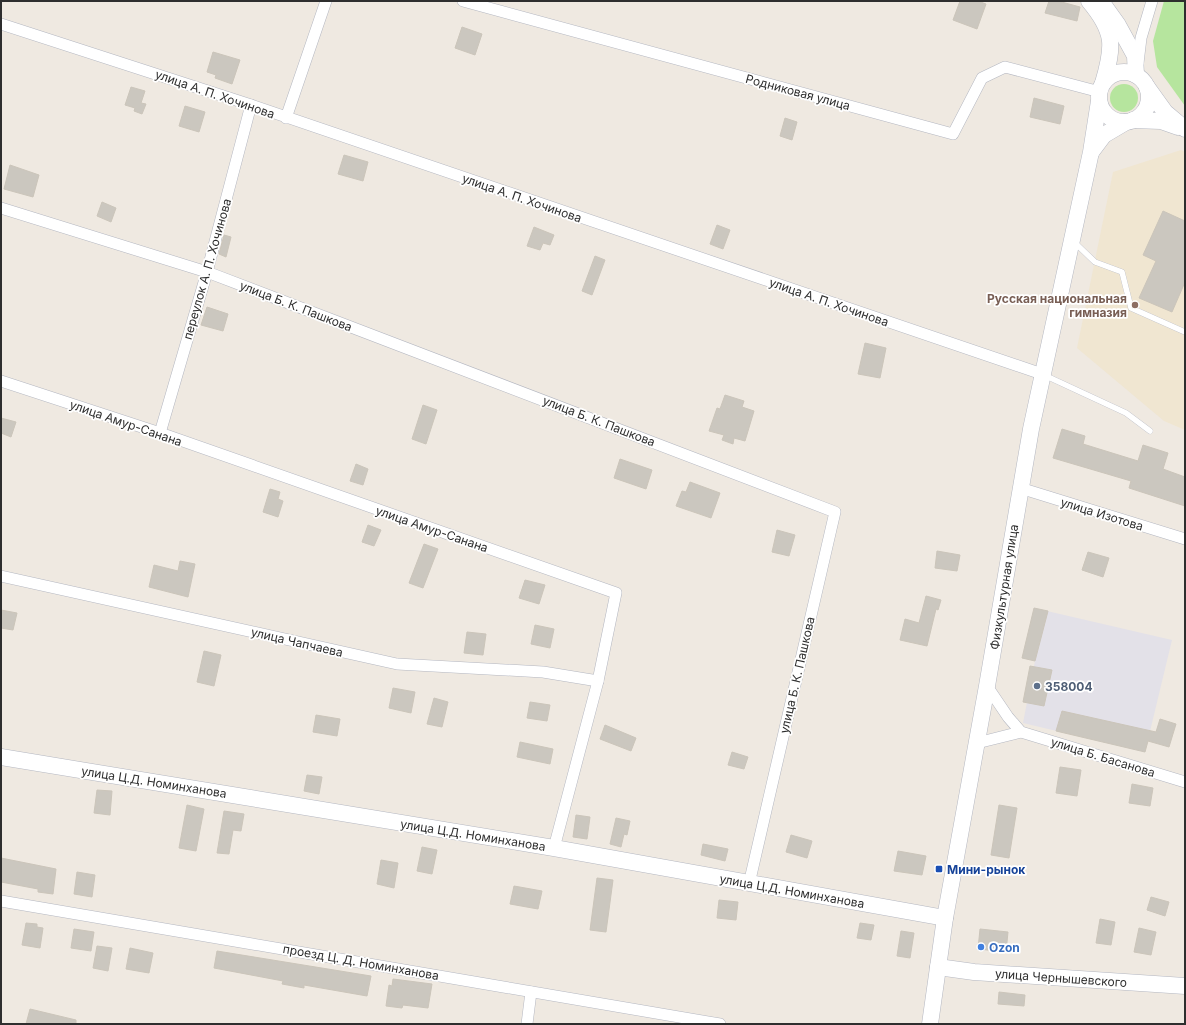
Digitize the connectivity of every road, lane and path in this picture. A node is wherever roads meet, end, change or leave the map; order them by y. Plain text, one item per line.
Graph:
1 (326, 1) edge
2 (463, 1) edge
3 (1089, 1) edge
4 (1099, 1) edge
5 (1152, 1) edge
6 (1, 24) edge
7 (1141, 80) junction
8 (1101, 92) junction
9 (251, 105) junction
10 (286, 118) junction
11 (1129, 121) junction
12 (1185, 129) edge
13 (1091, 152) junction
14 (1, 208) edge
15 (1072, 240) junction
16 (207, 272) junction
17 (1185, 332) edge
18 (1042, 374) junction
19 (1, 381) edge
20 (1150, 431) dead end
21 (160, 433) junction
22 (1020, 488) junction
23 (1185, 539) edge
24 (1, 576) edge
25 (598, 681) junction
26 (987, 686) junction
27 (1021, 732) junction
28 (977, 744) junction
29 (1, 757) edge
30 (1185, 782) edge
31 (554, 848) junction
32 (749, 884) junction
33 (1, 900) edge
34 (945, 918) junction
35 (938, 967) junction
36 (1185, 986) edge
37 (531, 992) junction
38 (527, 1024) edge
39 (720, 1024) edge
40 (930, 1024) edge

1 - 10 street
2 - 8 street, Родниковая улица
3 - 8 street, Физкультурная улица
4 - 7 street
5 - 7 street, Физкультурная улица
6 - 9 street, улица А. П. Хочинова
7 - 8 street
7 - 11 street, Физкультурная улица
7 - 12 street
8 - 11 street
8 - 13 street, Физкультурная улица
9 - 10 street, улица А. П. Хочинова
9 - 16 street, переулок А. П. Хочинова
10 - 18 street, улица А. П. Хочинова
11 - 12 street
11 - 13 street, Физкультурная улица
13 - 15 street, Физкультурная улица
14 - 16 street, улица Б. К. Пашкова
15 - 17 lane
15 - 18 street, Физкультурная улица
16 - 21 street, переулок А. П. Хочинова
16 - 32 street, улица Б. К. Пашкова
18 - 20 lane
18 - 22 street, Физкультурная улица
19 - 21 street, улица Амур-Санана
21 - 25 street, улица Амур-Санана
22 - 23 street, улица Изотова
22 - 26 street, Физкультурная улица
24 - 25 street, улица Чапчаева
25 - 31 street, улица Амур-Санана
26 - 27 street
26 - 28 street, Физкультурная улица
27 - 28 street
27 - 30 street, улица Б. Басанова
28 - 34 street, Физкультурная улица
29 - 31 street, улица Ц.Д. Номинханова
31 - 32 street, улица Ц.Д. Номинханова
32 - 34 street, улица Ц.Д. Номинханова
33 - 37 street, проезд Ц. Д. Номинханова
34 - 35 street, Физкультурная улица
35 - 36 street, улица Чернышевского
35 - 40 street, Физкультурная улица
37 - 38 street
37 - 39 street, проезд Ц. Д. Номинханова

